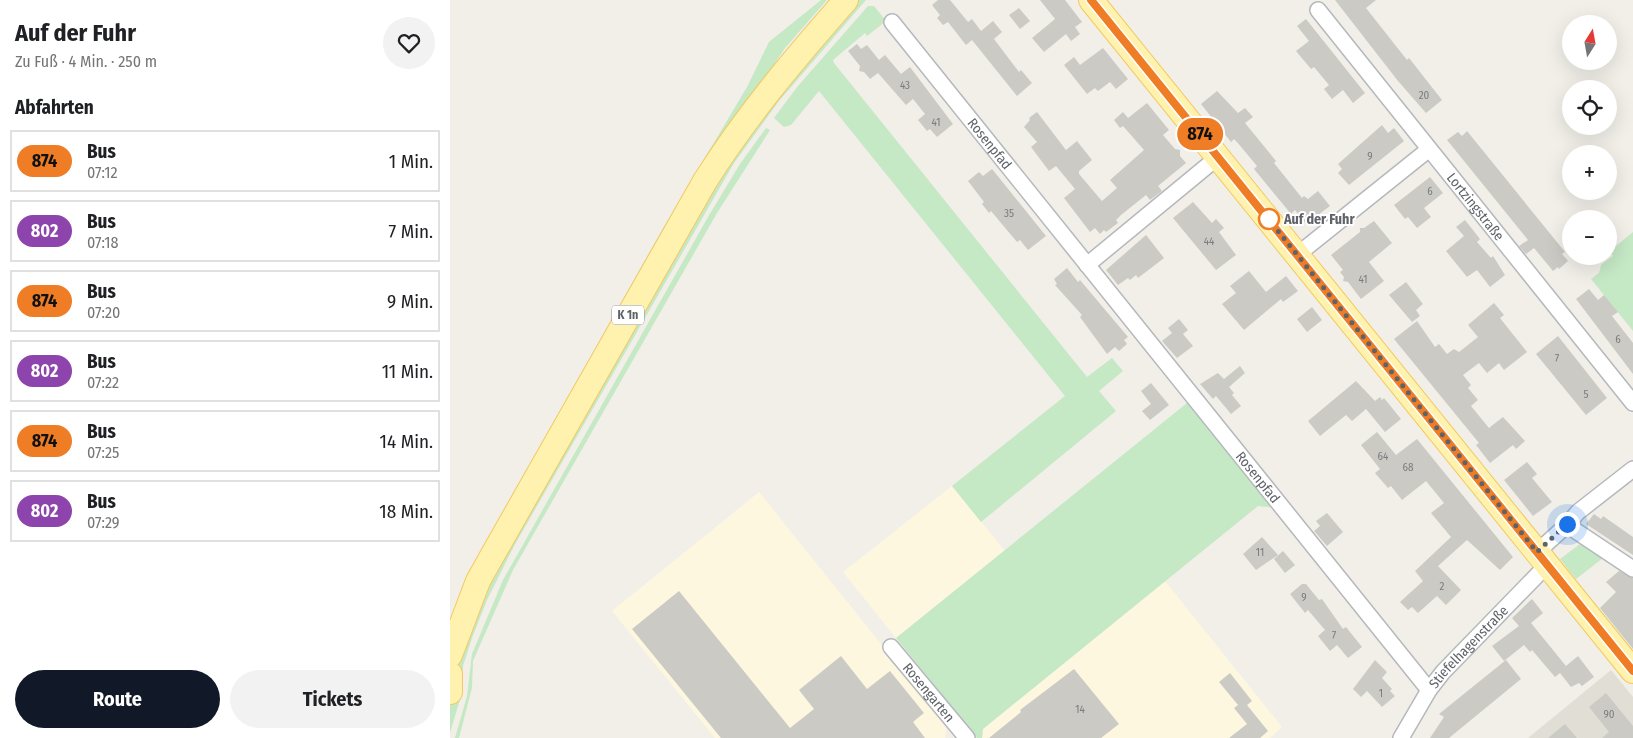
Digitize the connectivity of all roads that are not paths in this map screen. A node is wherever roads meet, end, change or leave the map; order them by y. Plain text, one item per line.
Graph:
1 (832, 0) edge
2 (846, 0) edge
3 (1091, 0) edge
4 (1318, 10) dead end
5 (892, 22) dead end
6 (776, 81) junction
7 (1428, 150) junction
8 (1218, 157) junction
9 (1297, 255) junction
10 (1086, 265) junction
11 (1633, 403) edge
12 (1633, 469) edge
13 (1567, 524) junction
14 (1542, 558) junction
15 (1633, 569) edge
16 (891, 647) dead end
17 (450, 654) edge
18 (1633, 671) edge
19 (450, 674) edge
20 (1429, 690) junction
21 (450, 692) edge
22 (967, 738) edge
23 (1401, 738) edge

1 - 6 main road, K 1n
2 - 6 main road, K 1n
3 - 8 main road
4 - 7 street, Lortzingstraße
5 - 10 street, Rosenpfad
6 - 17 main road, K 1n
7 - 9 street
7 - 11 street, Lortzingstraße
8 - 9 main road
8 - 10 street
9 - 14 main road
10 - 20 street, Rosenpfad
12 - 13 street, Stiefelhagenstraße
13 - 14 street, Stiefelhagenstraße
13 - 15 street
14 - 18 main road
14 - 20 street, Stiefelhagenstraße
16 - 22 street, Rosengarten
19 - 21 main road
20 - 23 street, Stiefelhagenstraße

